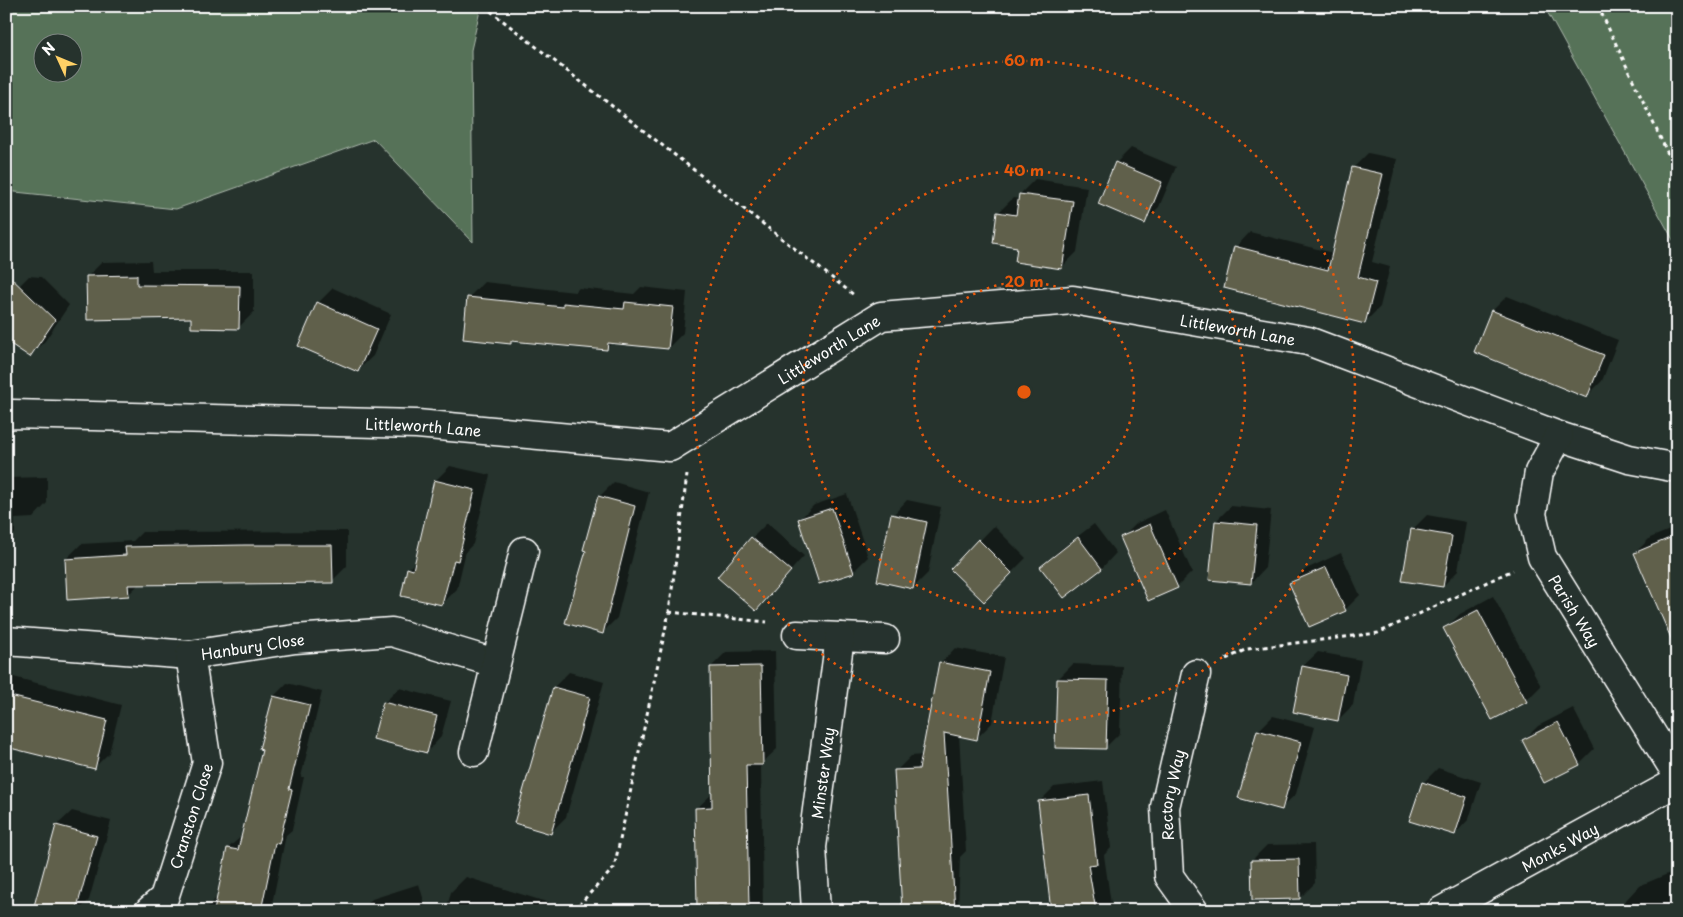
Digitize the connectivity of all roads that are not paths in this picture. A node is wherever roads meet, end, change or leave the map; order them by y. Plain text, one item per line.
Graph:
1 (6, 416) edge
2 (1559, 436) junction
3 (1677, 468) edge
4 (524, 551) dead end
5 (797, 634) road end
6 (840, 637) junction
7 (885, 640) dead end
8 (6, 642) edge
9 (190, 655) junction
10 (494, 663) junction
11 (1196, 674) road end
12 (474, 752) dead end
13 (1677, 774) edge
14 (1677, 782) edge
15 (150, 911) edge
16 (816, 911) edge
17 (1194, 911) edge
18 (1441, 911) edge

1 - 2 street, Littleworth Lane
2 - 3 street, Littleworth Lane
2 - 13 street, Parish Way
4 - 10 street
5 - 6 street
6 - 7 street
6 - 16 street, Minster Way
8 - 9 street, Hanbury Close
9 - 10 street, Hanbury Close
9 - 15 street, Cranston Close
10 - 12 street
11 - 17 street, Rectory Way
14 - 18 street, Monks Way

